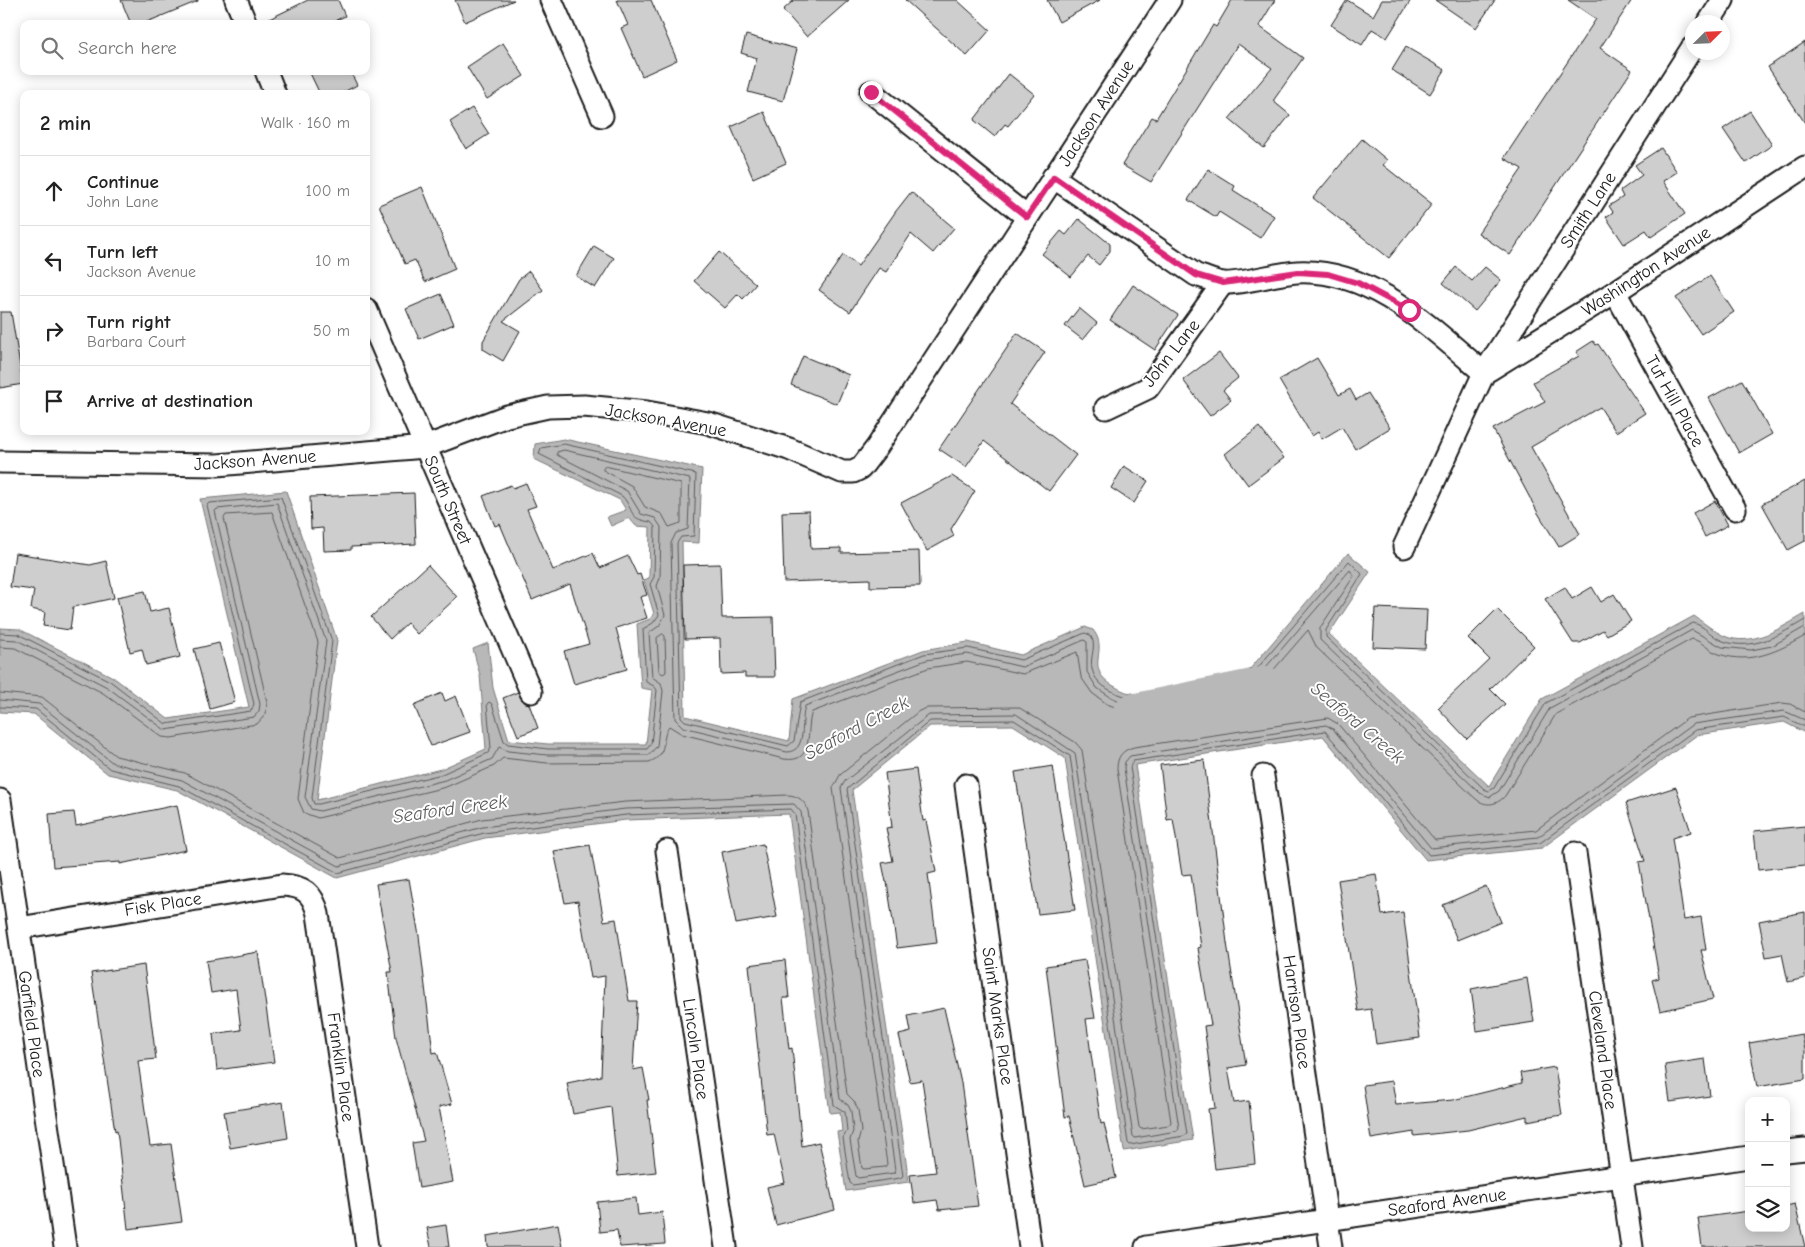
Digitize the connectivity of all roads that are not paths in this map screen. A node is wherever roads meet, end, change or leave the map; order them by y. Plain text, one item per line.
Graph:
1 (236, 0) edge
2 (551, 0) edge
3 (1170, 0) edge
4 (1723, 0) edge
5 (1713, 15) edge
6 (244, 20) edge
7 (1685, 59) edge
8 (268, 75) edge
9 (273, 90) edge
10 (871, 92) dead end
11 (602, 116) dead end
12 (1805, 167) edge
13 (1054, 177) junction
14 (1027, 217) junction
15 (1223, 283) junction
16 (1615, 292) junction
17 (370, 318) edge
18 (1484, 373) junction
19 (1106, 408) dead end
20 (425, 447) junction
21 (0, 462) edge
22 (1735, 509) dead end
23 (1404, 547) dead end
24 (531, 692) dead end
25 (1263, 776) dead end
26 (966, 785) dead end
27 (0, 800) edge
28 (667, 851) dead end
29 (1575, 853) dead end
30 (307, 890) joint
31 (18, 928) junction
32 (1805, 1149) edge
33 (1790, 1151) edge
34 (1745, 1158) edge
35 (1621, 1176) junction
36 (1328, 1220) junction
37 (64, 1247) edge
38 (366, 1247) edge
39 (726, 1247) edge
40 (1030, 1247) edge
41 (1146, 1247) edge
42 (1331, 1247) edge
43 (1632, 1247) edge

1 - 6 street
2 - 11 street
3 - 13 street, Jackson Avenue
4 - 5 street
7 - 18 street, Smith Lane
8 - 9 street
10 - 14 street
12 - 16 street, Washington Avenue
13 - 14 street, Jackson Avenue
13 - 15 street
14 - 20 street, Jackson Avenue
15 - 18 street
15 - 19 street, John Lane
16 - 18 street, Washington Avenue
16 - 22 street, Tut Hill Place
17 - 20 street, South Street
18 - 23 street, Smith Lane
20 - 21 street, Jackson Avenue
20 - 24 street, South Street
25 - 36 street, Harrison Place
26 - 40 street, Saint Marks Place
27 - 31 street, Garfield Place
28 - 39 street, Lincoln Place
29 - 35 street, Cleveland Place
30 - 31 street, Fisk Place
30 - 38 street, Franklin Place
31 - 37 street, Garfield Place
32 - 33 street
34 - 35 street, Seaford Avenue
35 - 36 street, Seaford Avenue
35 - 43 street, Cleveland Place
36 - 41 street, Seaford Avenue
36 - 42 street, Harrison Place

